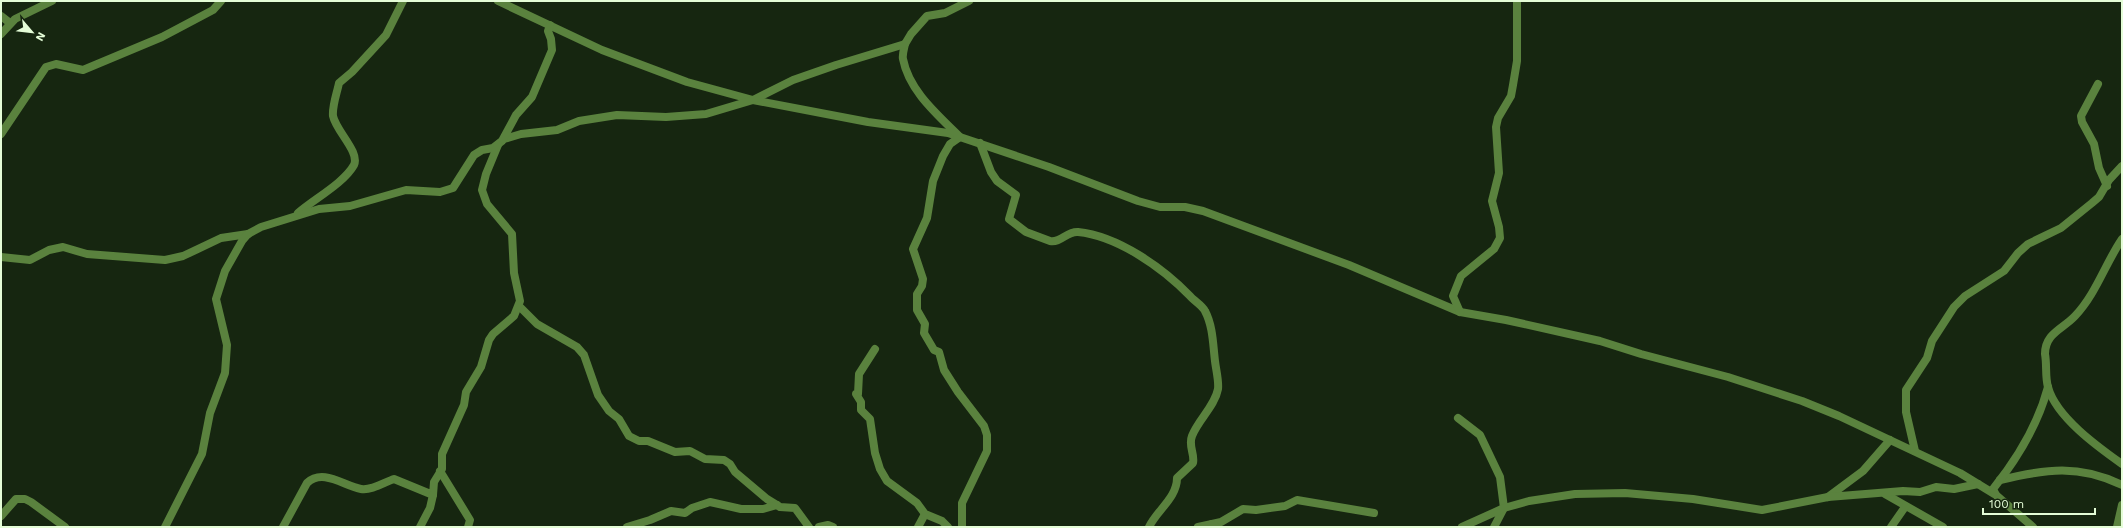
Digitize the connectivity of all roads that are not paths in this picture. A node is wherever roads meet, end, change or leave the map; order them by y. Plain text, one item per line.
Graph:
1 (52, 1) edge
2 (221, 1) edge
3 (403, 1) edge
4 (498, 1) edge
5 (969, 1) edge
6 (1517, 1) edge
7 (1, 16) edge
8 (10, 23) junction
9 (550, 25) junction
10 (1, 34) edge
11 (905, 44) junction
12 (2098, 84) dead end
13 (753, 100) junction
14 (1, 134) edge
15 (960, 136) junction
16 (501, 142) junction
17 (980, 143) junction
18 (2122, 166) edge
19 (2107, 186) junction
20 (295, 216) junction
21 (248, 234) junction
22 (2122, 239) edge
23 (1, 257) edge
24 (519, 306) junction
25 (1460, 312) junction
26 (874, 349) dead end
27 (2048, 387) junction
28 (1458, 418) dead end
29 (1890, 440) junction
30 (1915, 451) junction
31 (2122, 464) edge
32 (440, 471) junction
33 (2000, 480) junction
34 (1978, 484) junction
35 (2122, 485) edge
36 (1885, 494) junction
37 (433, 495) junction
38 (1996, 495) junction
39 (1828, 497) junction
40 (777, 505) junction
41 (2122, 505) edge
42 (1905, 507) junction
43 (1504, 508) junction
44 (1374, 513) dead end
45 (925, 514) junction
46 (1, 516) edge
47 (1214, 525) edge
48 (65, 527) edge
49 (165, 527) edge
50 (283, 527) edge
51 (420, 527) edge
52 (468, 527) edge
53 (627, 527) edge
54 (809, 527) edge
55 (819, 527) edge
56 (833, 527) edge
57 (918, 527) edge
58 (948, 527) edge
59 (962, 527) edge
60 (1149, 527) edge
61 (1198, 527) edge
62 (1462, 527) edge
63 (1494, 527) edge
64 (1891, 527) edge
65 (1943, 527) edge
66 (2033, 527) edge
67 (2117, 527) edge

1 - 8 street
2 - 14 street
3 - 20 street
4 - 9 street
5 - 11 street
6 - 25 street
7 - 8 street
8 - 10 street
9 - 13 street
9 - 16 street
11 - 13 street
11 - 15 street
12 - 19 street
13 - 15 street
13 - 16 street
15 - 17 street
15 - 59 street
16 - 20 street
16 - 24 street
17 - 25 street
17 - 60 street
18 - 19 street
19 - 30 street
20 - 21 street
21 - 23 street
21 - 49 street
22 - 27 street
24 - 32 street
24 - 40 street
25 - 29 street
26 - 45 street
27 - 31 street
27 - 33 street
28 - 43 street
29 - 30 street
29 - 39 street
30 - 34 street
32 - 37 street
32 - 52 street
33 - 35 street
33 - 38 street
34 - 36 street
34 - 38 street
36 - 39 street
36 - 42 street
37 - 50 street
37 - 51 street
38 - 66 street
39 - 43 street
40 - 53 street
40 - 54 street
41 - 67 street
42 - 64 street
42 - 65 street
43 - 62 street
43 - 63 street
44 - 47 street
45 - 57 street
45 - 58 street
46 - 48 street
47 - 61 street
55 - 56 street

